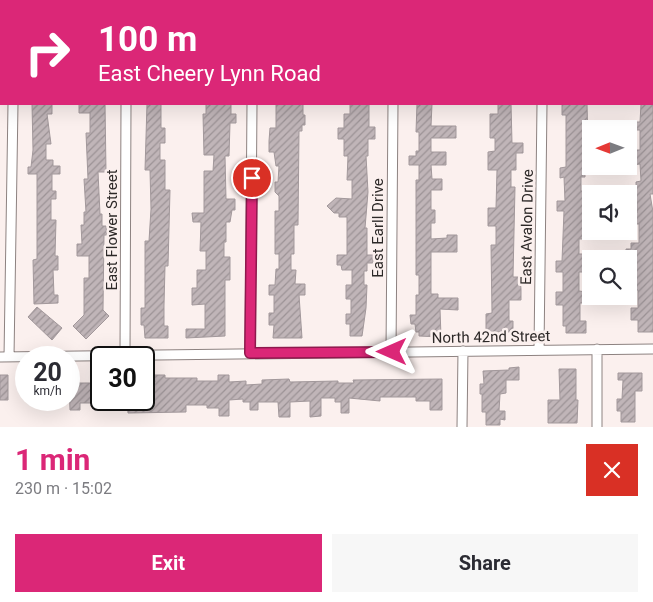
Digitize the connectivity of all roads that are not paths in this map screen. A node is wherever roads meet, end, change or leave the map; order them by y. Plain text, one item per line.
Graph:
1 (13, 105) edge
2 (126, 105) edge
3 (252, 105) edge
4 (393, 105) edge
5 (542, 105) edge
6 (124, 346) edge
7 (597, 349) junction
8 (653, 349) edge
9 (539, 350) junction
10 (464, 351) junction
11 (392, 352) junction
12 (250, 353) junction
13 (155, 355) edge
14 (90, 356) edge
15 (5, 357) edge
16 (462, 427) edge
17 (596, 427) edge

1 - 15 street
2 - 6 street, East Flower Street
3 - 12 street
4 - 11 street, East Earll Drive
5 - 9 street, East Avalon Drive
7 - 8 street, North 42nd Street
7 - 9 street, North 42nd Street
7 - 17 street
9 - 10 street, North 42nd Street
10 - 11 street, North 42nd Street
10 - 16 street
11 - 12 street, North 42nd Street
12 - 13 street, North 42nd Street
14 - 15 street, North 42nd Street

